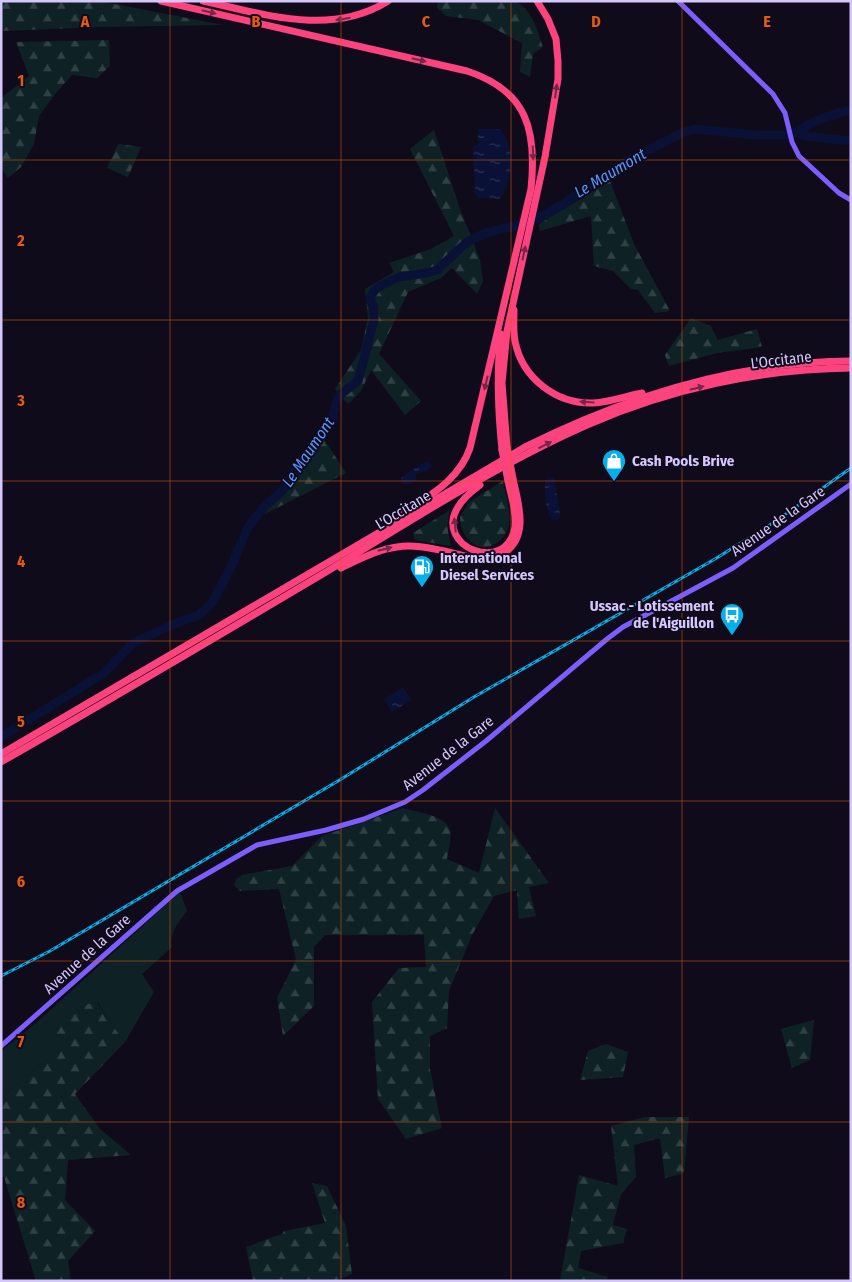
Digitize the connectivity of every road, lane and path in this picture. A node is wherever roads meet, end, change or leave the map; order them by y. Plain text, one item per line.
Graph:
1 (161, 1) edge
2 (203, 1) edge
3 (388, 1) edge
4 (537, 1) edge
5 (678, 1) edge
6 (851, 200) edge
7 (504, 332) junction
8 (851, 361) edge
9 (851, 368) edge
10 (669, 388) junction
11 (502, 468) junction
12 (511, 480) junction
13 (851, 484) edge
14 (356, 546) junction
15 (316, 578) junction
16 (1, 754) edge
17 (1, 762) edge
18 (1, 1046) edge

1 -> 7 highway
3 -> 2 highway
7 -> 4 highway
5 - 6 street
10 -> 7 highway
7 - 12 highway, bridge
7 -> 14 highway
8 - 10 highway, L'Occitane
11 -> 9 highway, L'Occitane
10 - 14 highway, L'Occitane
12 -> 11 highway
11 - 15 highway, L'Occitane
15 -> 12 highway
13 - 18 street, Avenue de la Gare
14 - 16 highway, L'Occitane
15 - 17 highway, L'Occitane

